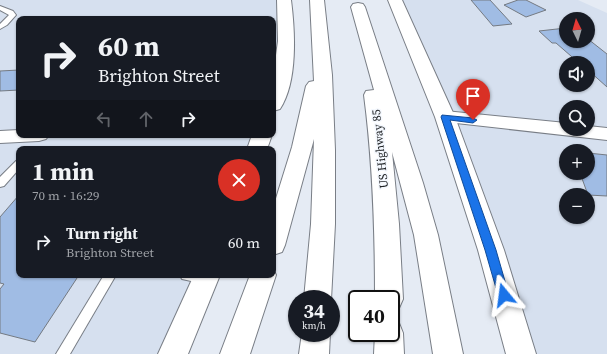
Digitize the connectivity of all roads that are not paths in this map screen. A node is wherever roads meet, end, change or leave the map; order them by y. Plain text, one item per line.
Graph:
1 (284, 0) edge
2 (317, 0) edge
3 (395, 0) edge
4 (357, 4) edge
5 (0, 8) edge
6 (0, 27) edge
7 (321, 42) junction
8 (276, 98) edge
9 (445, 117) junction
10 (607, 134) edge
11 (16, 136) edge
12 (0, 137) edge
13 (16, 166) edge
14 (2, 178) edge
15 (276, 236) edge
16 (108, 278) edge
17 (198, 278) edge
18 (262, 278) edge
19 (319, 290) edge
20 (389, 290) edge
21 (315, 342) edge
22 (389, 342) edge
23 (63, 354) edge
24 (173, 354) edge
25 (235, 354) edge
26 (314, 354) edge
27 (389, 354) edge
28 (448, 354) edge
29 (521, 354) edge

1 - 8 main road
2 - 7 main road
3 - 9 main road
4 - 20 main road, US Highway 85
4 - 28 main road
5 - 6 lane
7 - 15 main road
7 - 19 main road
9 - 10 street
9 - 29 main road
11 - 12 street
13 - 14 lane
16 - 23 lane
17 - 24 main road
18 - 25 main road
21 - 26 main road
22 - 27 main road

